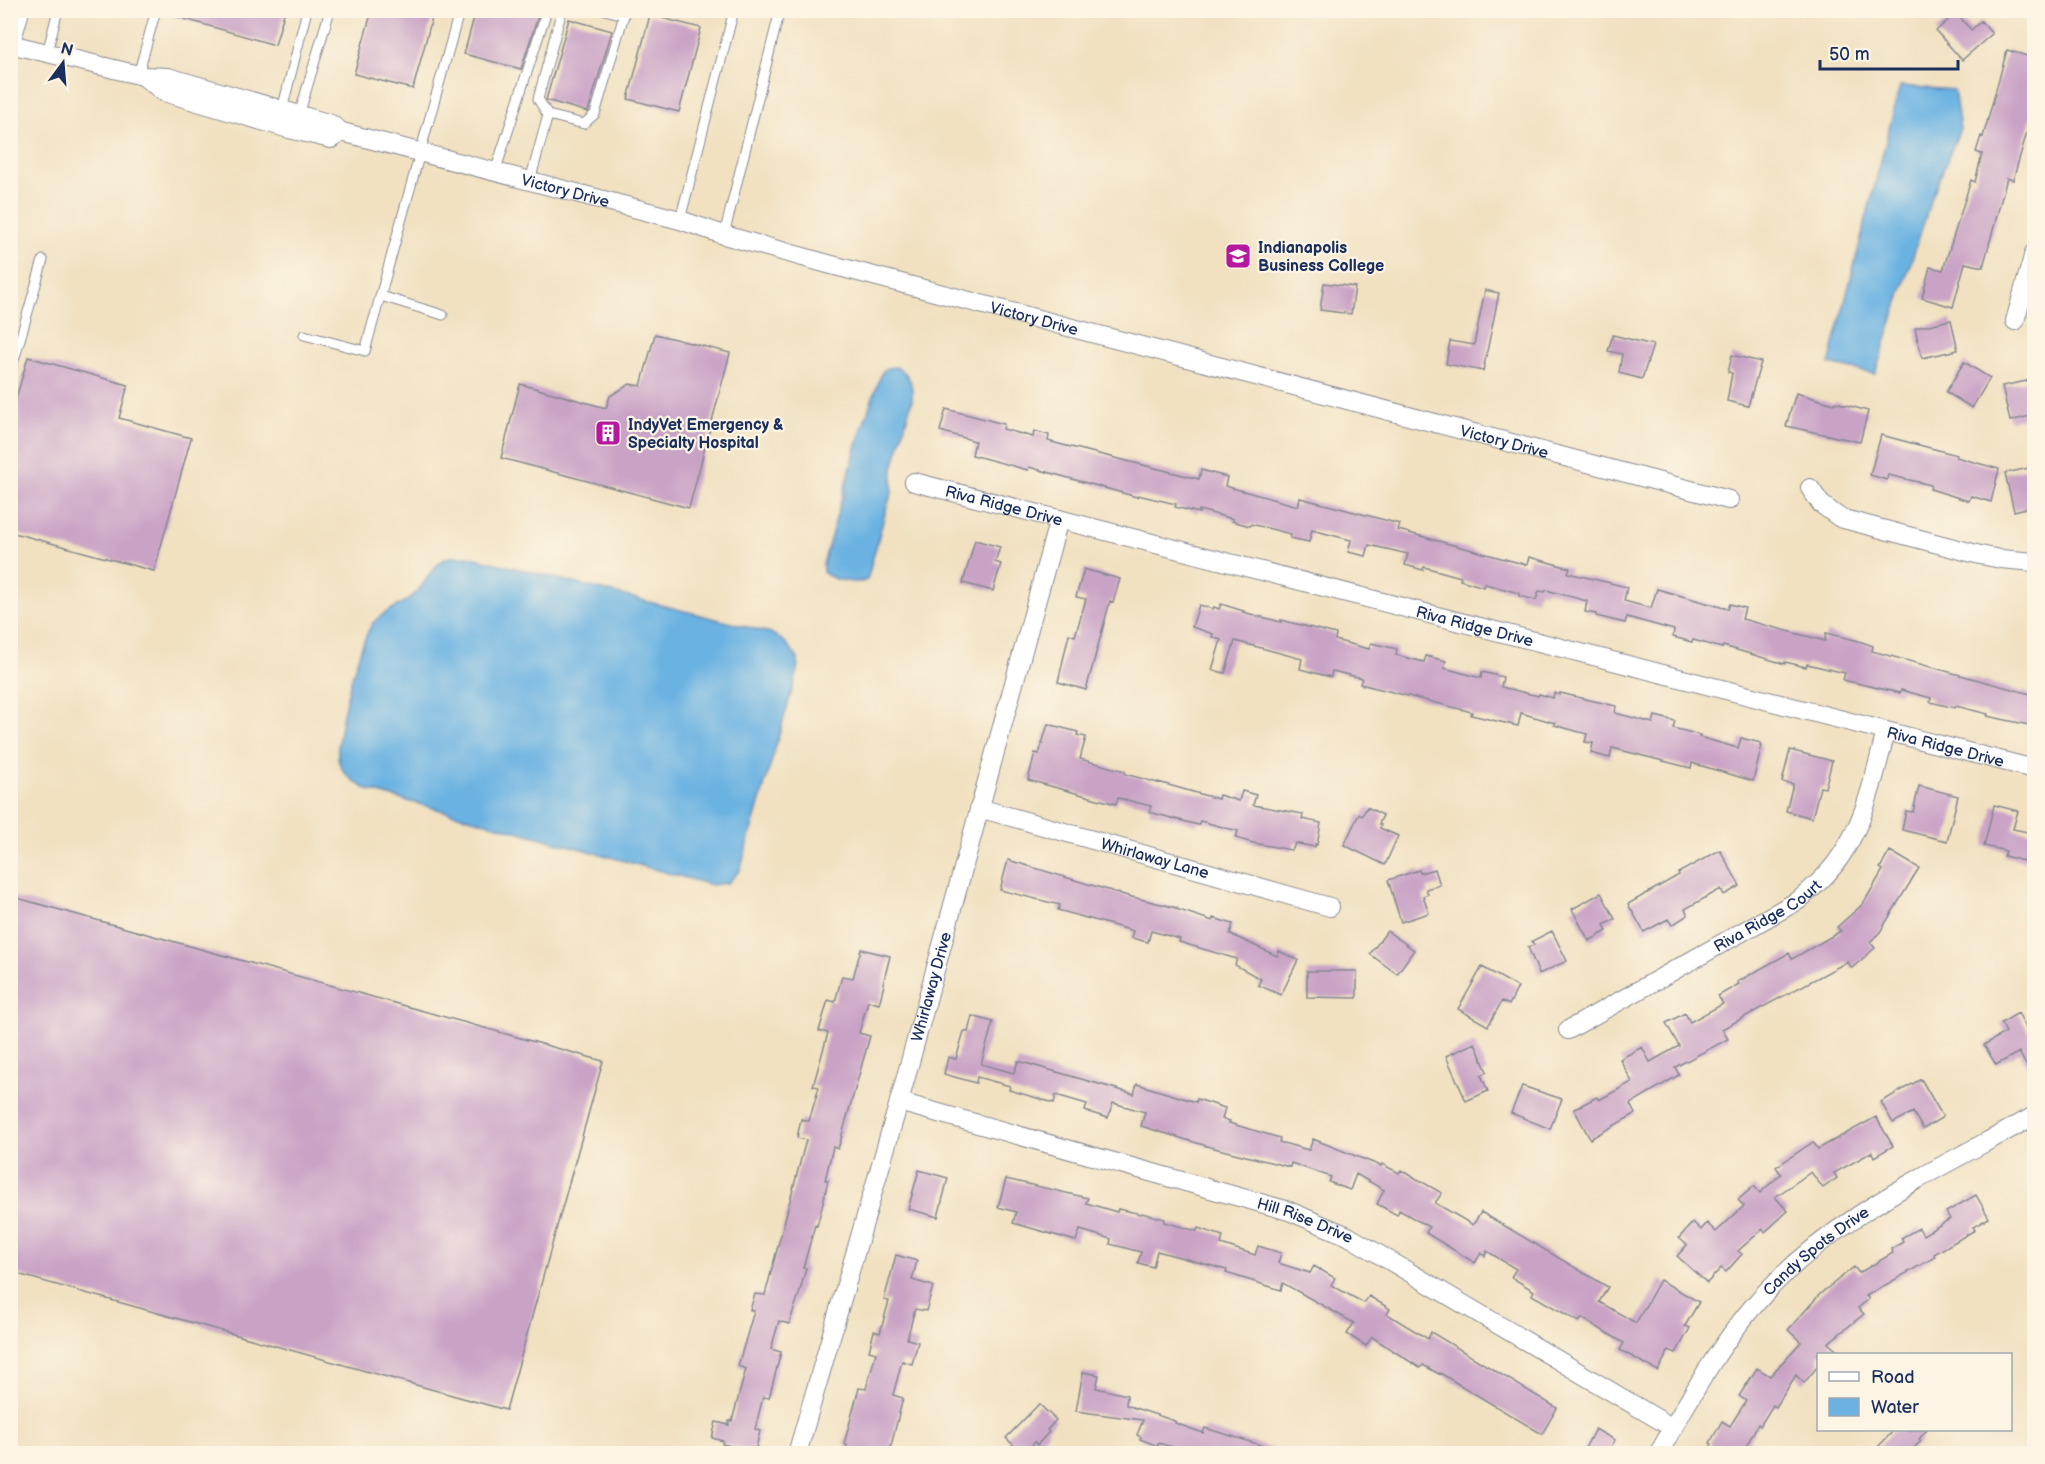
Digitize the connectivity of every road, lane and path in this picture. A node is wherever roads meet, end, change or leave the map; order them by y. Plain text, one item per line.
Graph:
1 (25, 10) edge
2 (58, 10) edge
3 (156, 10) edge
4 (307, 10) edge
5 (330, 10) edge
6 (455, 10) edge
7 (548, 10) edge
8 (562, 10) edge
9 (605, 10) edge
10 (734, 10) edge
11 (780, 10) edge
12 (625, 13) edge
13 (13, 44) edge
14 (47, 53) junction
15 (140, 76) junction
16 (290, 112) junction
17 (548, 115) junction
18 (342, 132) junction
19 (421, 152) junction
20 (495, 172) junction
21 (530, 181) junction
22 (680, 220) junction
23 (724, 235) junction
24 (2034, 253) edge
25 (43, 260) dead end
26 (381, 296) junction
27 (443, 315) dead end
28 (2015, 321) dead end
29 (304, 335) dead end
30 (10, 374) edge
31 (914, 482) dead end
32 (1810, 488) dead end
33 (1729, 500) dead end
34 (1059, 519) junction
35 (2034, 562) edge
36 (1886, 731) junction
37 (2034, 769) edge
38 (979, 808) junction
39 (1330, 908) dead end
40 (1568, 1030) dead end
41 (899, 1102) junction
42 (2034, 1116) edge
43 (1673, 1428) junction
44 (797, 1454) edge
45 (1658, 1454) edge

1 - 13 lane
2 - 14 lane
3 - 15 lane
4 - 16 lane
5 - 16 lane
6 - 19 lane
7 - 20 lane
8 - 17 lane
9 - 12 lane
10 - 22 lane
11 - 23 lane
12 - 17 lane
13 - 14 street, Victory Drive
14 - 15 street, Victory Drive
15 - 16 street, Victory Drive
15 - 18 street, Victory Drive
16 - 18 street, Victory Drive
17 - 21 lane
18 - 19 street, Victory Drive
19 - 20 street, Victory Drive
19 - 26 lane
20 - 21 street, Victory Drive
21 - 22 street, Victory Drive
22 - 23 street, Victory Drive
23 - 33 street, Victory Drive
24 - 28 street
25 - 30 lane
26 - 27 lane
26 - 29 lane
31 - 34 street, Riva Ridge Drive
32 - 35 street
34 - 36 street, Riva Ridge Drive
34 - 38 street, Whirlaway Drive
36 - 37 street, Riva Ridge Drive
36 - 40 street, Riva Ridge Court
38 - 39 street, Whirlaway Lane
38 - 41 street, Whirlaway Drive
41 - 43 street, Hill Rise Drive
41 - 44 street, Whirlaway Drive
42 - 43 street, Candy Spots Drive
43 - 45 street, Candy Spots Drive

